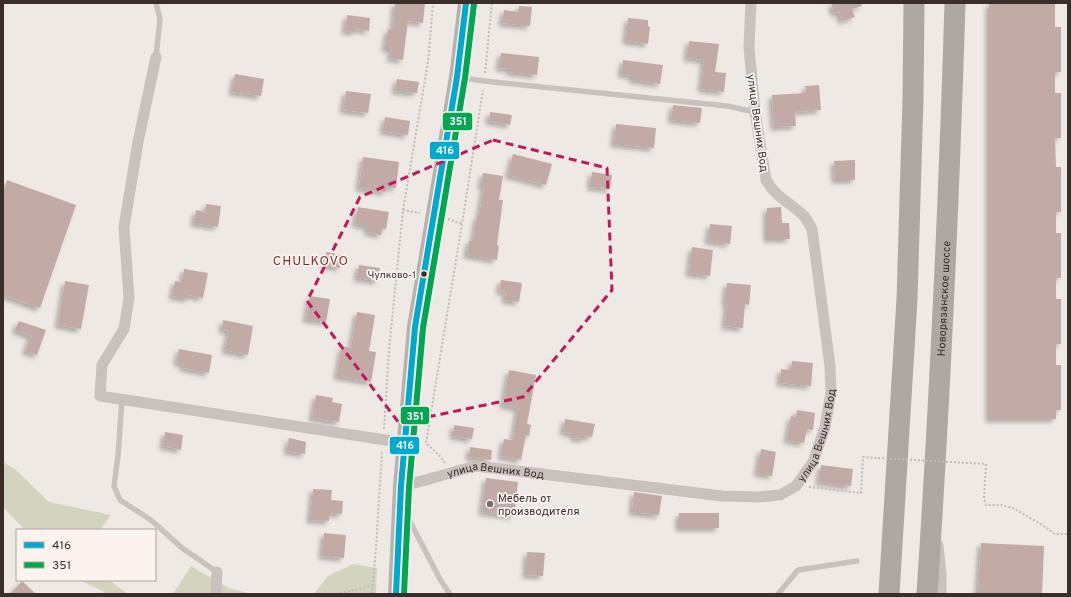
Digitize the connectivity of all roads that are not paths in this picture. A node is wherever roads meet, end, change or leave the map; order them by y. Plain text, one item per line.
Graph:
1 (156, 3) edge
2 (466, 3) edge
3 (751, 3) edge
4 (914, 3) edge
5 (956, 3) edge
6 (156, 57) joint
7 (457, 77) junction
8 (755, 112) junction
9 (122, 399) junction
10 (405, 443) junction
11 (402, 486) junction
12 (933, 498) junction
13 (401, 504) junction
14 (857, 561) dead end
15 (217, 572) joint
16 (216, 594) edge
17 (396, 594) edge
18 (450, 594) edge
19 (778, 594) edge
20 (889, 594) edge
21 (927, 594) edge
22 (941, 594) edge

1 - 6 lane
2 - 7 main road
3 - 8 street, улица Вешних Вод
4 - 20 highway
5 - 12 highway, Новорязанское шоссе
6 - 9 street
7 - 8 lane
7 - 10 main road
8 - 11 street, улица Вешних Вод
9 - 10 street
9 - 15 lane
10 - 11 main road
11 - 13 main road
12 - 21 highway, Новорязанское шоссе
12 - 22 street
13 - 17 main road
13 - 18 lane
14 - 19 lane
15 - 16 street

